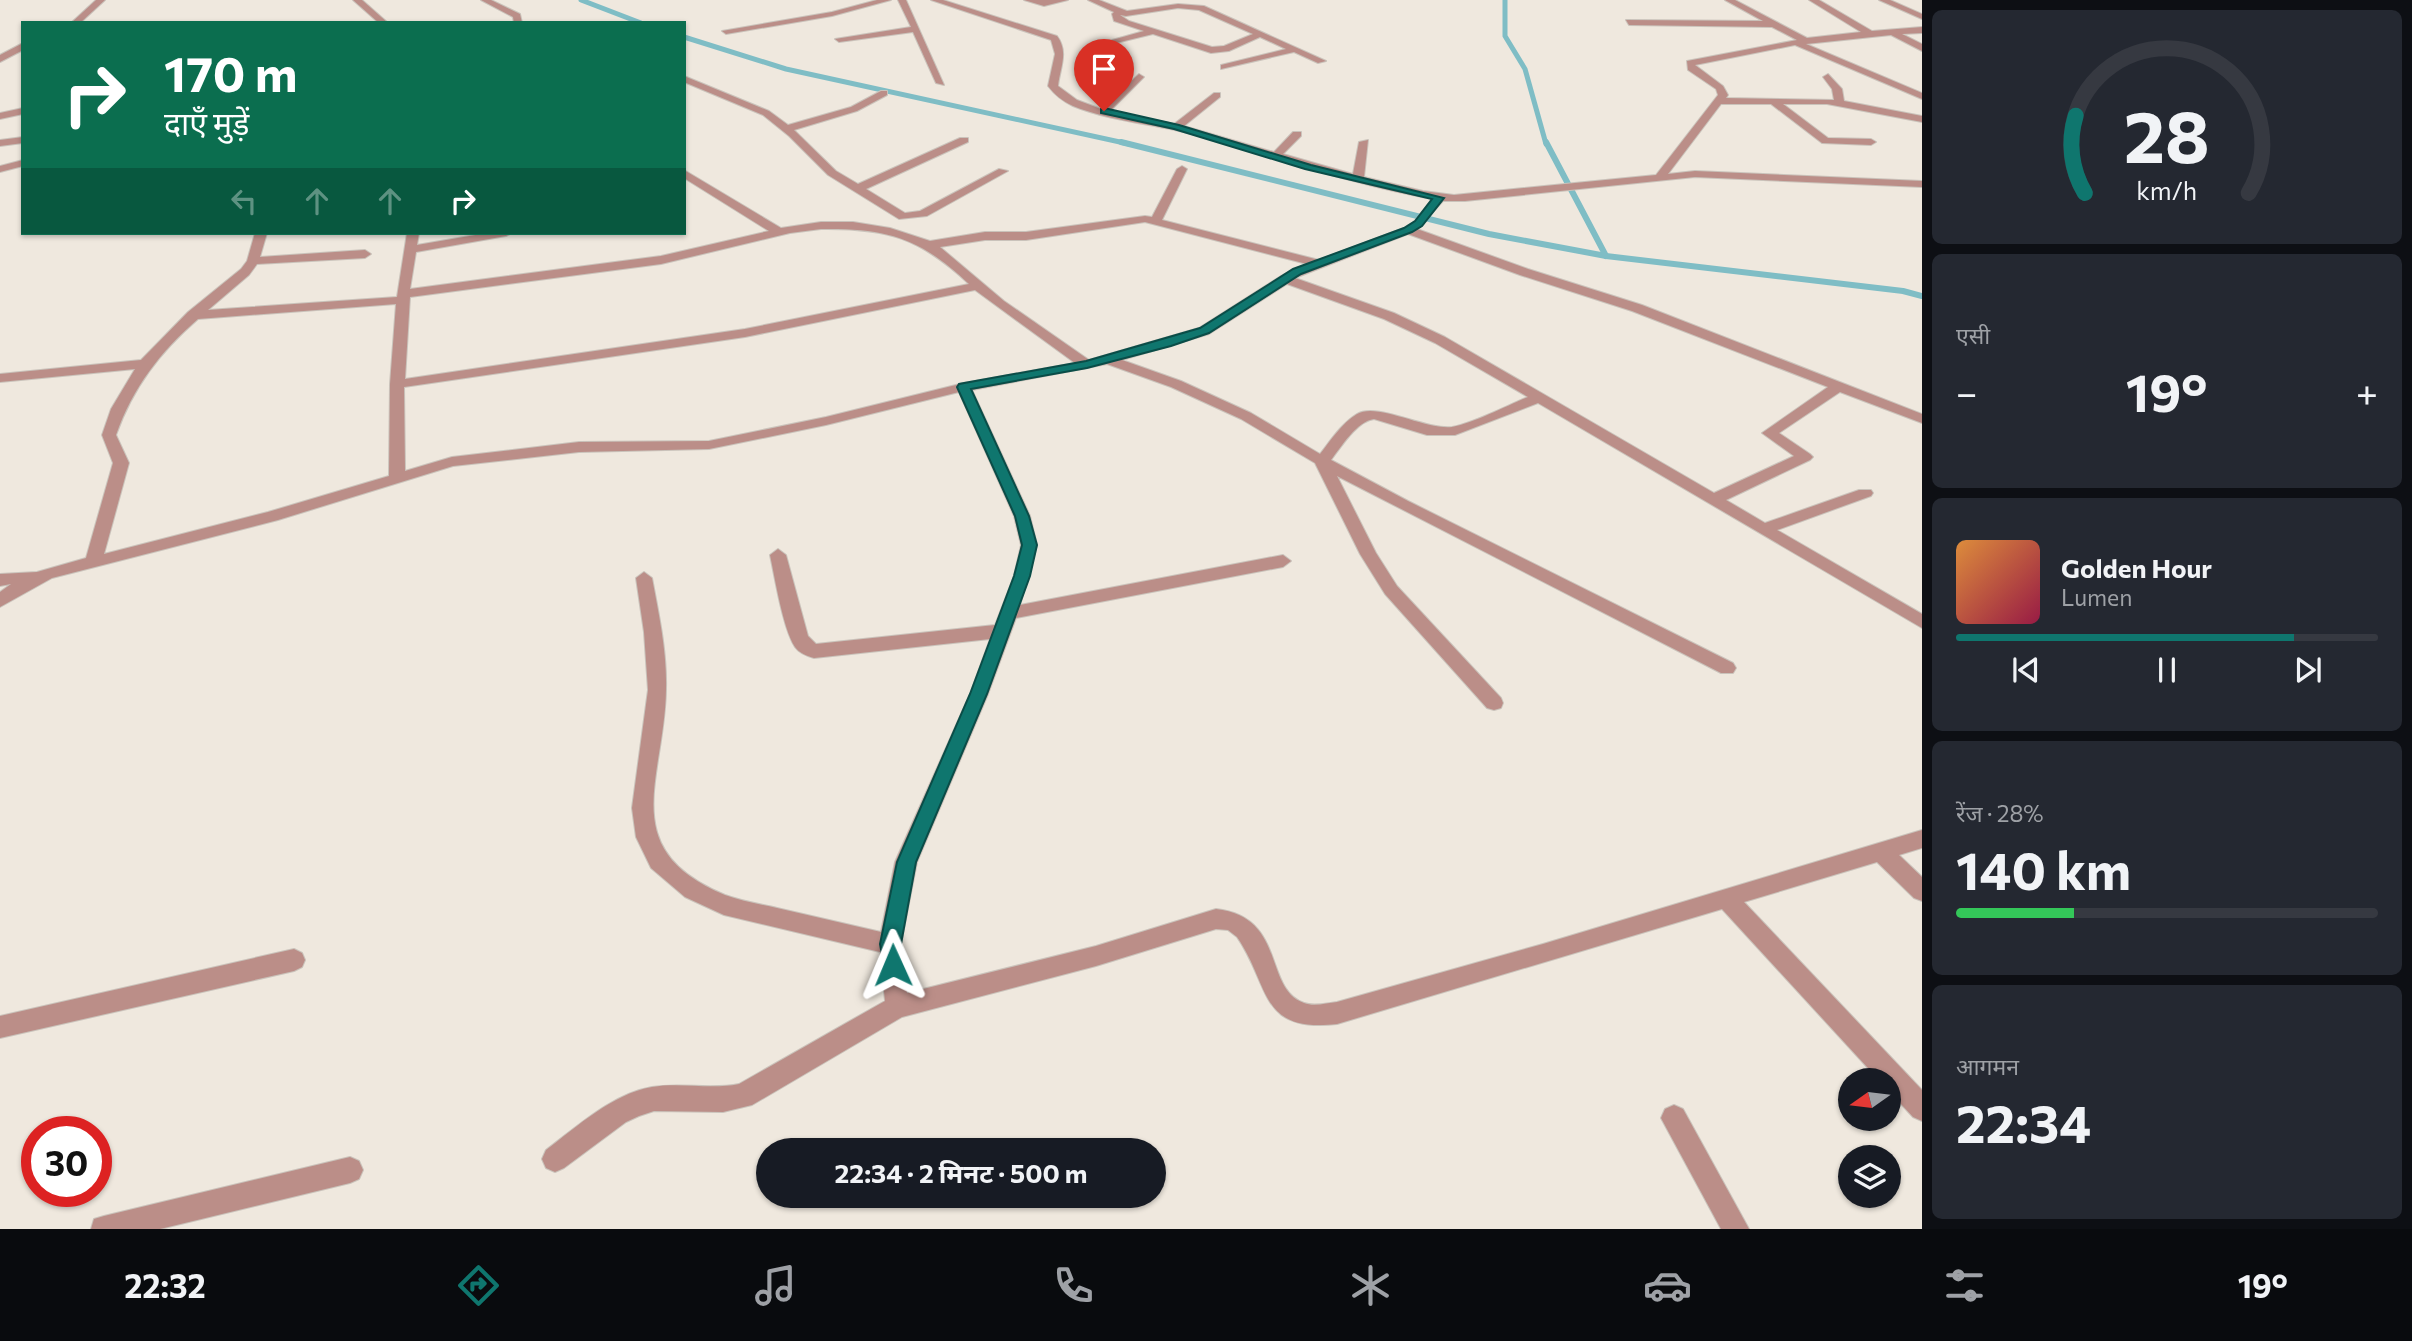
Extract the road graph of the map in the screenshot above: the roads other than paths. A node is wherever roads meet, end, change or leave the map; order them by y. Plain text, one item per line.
1 (101, 0) edge
2 (357, 0) edge
3 (485, 0) edge
4 (887, 0) edge
5 (902, 0) edge
6 (936, 0) edge
7 (1028, 0) edge
8 (1064, 0) edge
9 (1092, 0) edge
10 (1729, 0) edge
11 (1812, 0) edge
12 (1883, 0) edge
13 (1119, 12) junction
14 (1922, 17) edge
15 (74, 21) edge
16 (382, 21) edge
17 (518, 21) edge
18 (1629, 22) dead end
19 (1774, 23) junction
20 (917, 29) junction
21 (1922, 30) edge
22 (726, 31) dead end
23 (1151, 32) junction
24 (1892, 32) junction
25 (1260, 34) junction
26 (1870, 34) junction
27 (839, 39) dead end
28 (1802, 42) junction
29 (1115, 43) dead end
30 (21, 47) edge
31 (1922, 48) edge
32 (1296, 49) junction
33 (0, 59) edge
34 (1321, 61) dead end
35 (1224, 67) dead end
36 (1139, 77) dead end
37 (1828, 77) dead end
38 (686, 80) edge
39 (941, 83) dead end
40 (884, 93) dead end
41 (1217, 95) dead end
42 (1922, 96) edge
43 (1772, 100) junction
44 (1720, 101) junction
45 (1840, 103) junction
46 (21, 111) edge
47 (1104, 111) junction
48 (0, 116) edge
49 (1922, 119) edge
50 (1176, 127) junction
51 (787, 129) junction
52 (1297, 134) dead end
53 (21, 140) edge
54 (964, 140) dead end
55 (1364, 142) dead end
56 (1871, 142) dead end
57 (0, 143) edge
58 (1275, 157) junction
59 (21, 164) edge
60 (0, 169) edge
61 (1182, 169) dead end
62 (1003, 172) dead end
63 (686, 174) edge
64 (1661, 176) junction
65 (1358, 179) junction
66 (1922, 184) edge
67 (857, 189) junction
68 (1439, 198) junction
69 (1156, 220) junction
70 (1408, 230) junction
71 (779, 232) junction
72 (260, 235) edge
73 (413, 235) edge
74 (495, 235) edge
75 (928, 244) junction
76 (410, 250) junction
77 (365, 254) dead end
78 (253, 261) junction
79 (1318, 263) junction
80 (1284, 279) junction
81 (978, 286) junction
82 (403, 297) junction
83 (193, 315) junction
84 (1107, 359) junction
85 (145, 363) junction
86 (1087, 365) junction
87 (0, 378) edge
88 (397, 384) junction
89 (1839, 386) junction
90 (964, 387) junction
91 (1539, 398) junction
92 (1922, 419) edge
93 (1322, 462) junction
94 (397, 477) junction
95 (1866, 493) dead end
96 (1713, 500) junction
97 (1763, 529) junction
98 (778, 555) dead end
99 (94, 561) junction
100 (1283, 561) dead end
101 (47, 574) junction
102 (644, 578) dead end
103 (0, 580) edge
104 (0, 601) edge
105 (1005, 622) junction
106 (1922, 622) edge
107 (1727, 667) dead end
108 (1494, 703) dead end
109 (1922, 839) edge
110 (1880, 851) junction
111 (1922, 891) edge
112 (1726, 898) junction
113 (890, 944) junction
114 (295, 960) dead end
115 (897, 1007) junction
116 (0, 1027) edge
117 (1922, 1108) edge
118 (1674, 1118) dead end
119 (555, 1159) dead end
120 (350, 1170) dead end
121 (104, 1229) edge
122 (1736, 1229) edge

1 - 15 street
2 - 16 street
3 - 17 street
4 - 22 street
5 - 20 street
6 - 47 street
7 - 8 street
9 - 13 street
10 - 19 street
11 - 26 street
12 - 14 street
13 - 23 street
13 - 25 street
18 - 19 street
19 - 28 street
20 - 27 street
20 - 39 street
21 - 24 street
23 - 25 street
23 - 29 street
24 - 26 street
24 - 31 street
25 - 32 street
26 - 28 street
28 - 42 street
28 - 44 street
30 - 33 street
32 - 34 street
32 - 35 street
36 - 47 street
37 - 45 street
38 - 51 street
40 - 51 street
41 - 50 street
43 - 44 street
43 - 45 street
43 - 56 street
44 - 64 street
45 - 49 street
46 - 48 street
47 - 50 street
50 - 58 street
51 - 67 street
52 - 58 street
53 - 57 street
54 - 67 street
55 - 65 street
58 - 65 street
59 - 60 street
61 - 69 street
62 - 67 street
63 - 71 street
64 - 66 street
64 - 68 street
65 - 68 street
68 - 70 street
69 - 75 street
69 - 79 street
70 - 79 street
70 - 89 street
71 - 75 street
71 - 82 street
72 - 78 street
73 - 76 street
74 - 76 street
75 - 81 street
76 - 82 street
77 - 78 street
78 - 83 street
79 - 80 street
80 - 84 street
80 - 91 street
81 - 86 street
81 - 88 street
82 - 83 street
82 - 88 street
83 - 85 street
84 - 86 street
84 - 93 street
85 - 87 street
85 - 99 street
86 - 90 street
88 - 94 street
89 - 92 street
89 - 96 street
90 - 94 street
90 - 105 street
91 - 93 street
91 - 96 street
93 - 107 street
93 - 108 street
94 - 99 street
95 - 97 street
96 - 97 street
97 - 106 street
98 - 105 street
99 - 101 street
100 - 105 street
101 - 103 street
101 - 104 street
102 - 113 street
105 - 113 street
109 - 110 street
110 - 111 street
110 - 112 street
112 - 115 street
112 - 117 street
113 - 115 street
114 - 116 street
115 - 119 street
118 - 122 street
120 - 121 street

